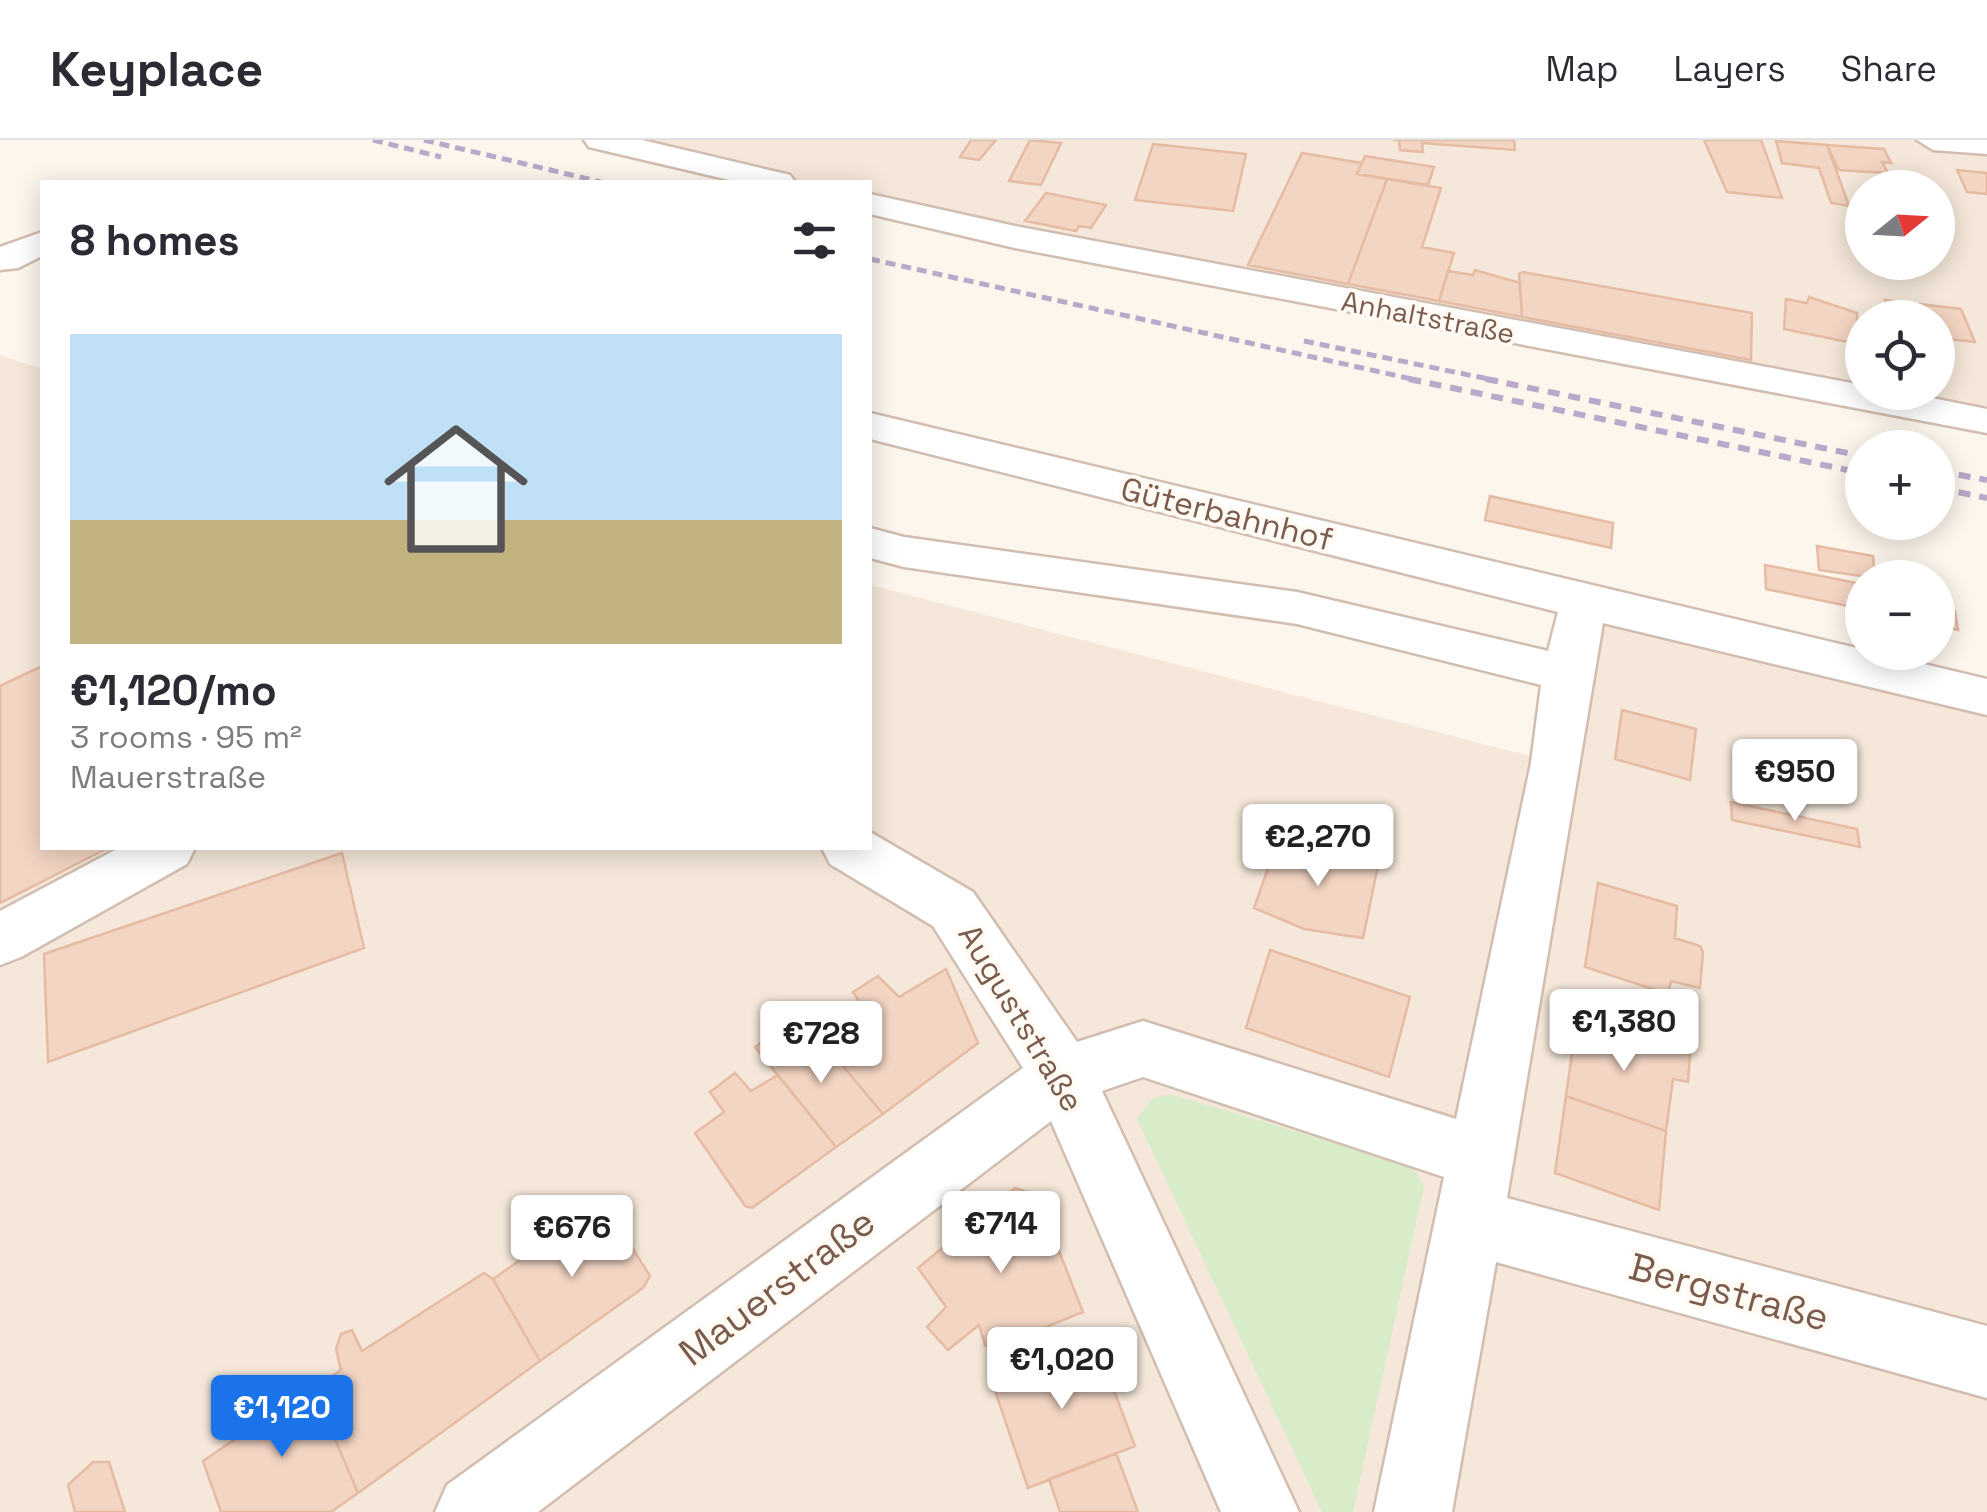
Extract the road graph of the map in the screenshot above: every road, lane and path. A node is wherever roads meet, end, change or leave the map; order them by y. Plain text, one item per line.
1 (600, 140) edge
2 (1933, 140) edge
3 (1987, 144) edge
4 (654, 146) edge
5 (771, 180) edge
6 (872, 204) edge
7 (40, 244) edge
8 (3, 259) edge
9 (40, 272) edge
10 (1987, 422) edge
11 (872, 426) edge
12 (872, 543) edge
13 (1584, 602) junction
14 (1568, 674) junction
15 (1987, 698) edge
16 (163, 850) edge
17 (853, 850) edge
18 (0, 940) edge
19 (1063, 1075) junction
20 (1476, 1190) junction
21 (1987, 1362) edge
22 (474, 1512) edge
23 (1260, 1512) edge
24 (1413, 1512) edge

1 - 4 street
2 - 3 street
4 - 5 street
6 - 10 street, Anhaltstraße
7 - 8 street
8 - 9 street
11 - 13 street, Güterbahnhof
12 - 14 street
13 - 14 street
13 - 15 street, Güterbahnhof
14 - 20 street
16 - 18 street
17 - 19 street, Auguststraße
19 - 20 street, Mauerstraße
19 - 22 street, Mauerstraße
19 - 23 street, Auguststraße
20 - 21 street, Bergstraße
20 - 24 street

